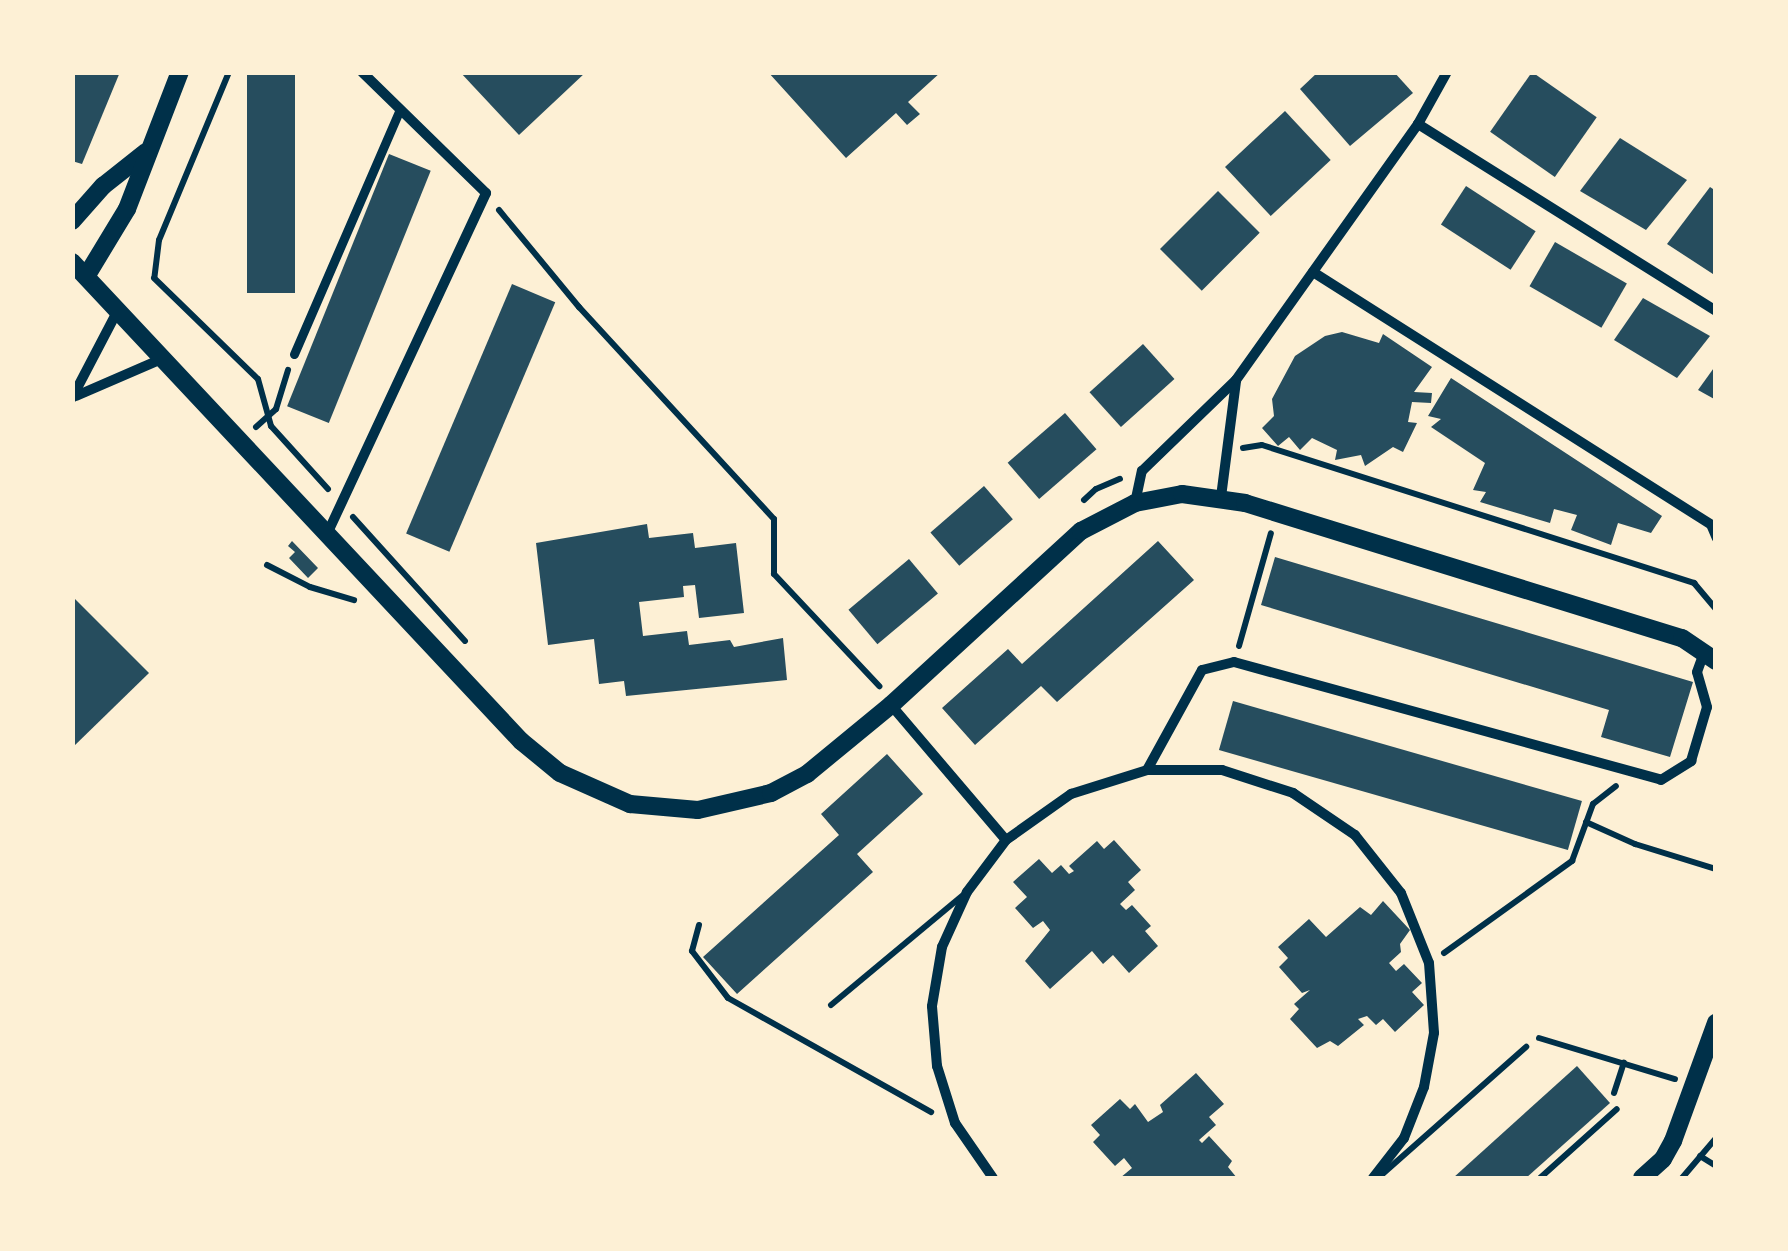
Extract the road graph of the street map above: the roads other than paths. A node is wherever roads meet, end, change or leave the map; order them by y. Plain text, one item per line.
1 (180, 72) edge
2 (362, 72) edge
3 (1448, 72) edge
4 (400, 109) junction
5 (1418, 124) junction
6 (146, 152) junction
7 (103, 186) junction
8 (72, 197) edge
9 (72, 221) edge
10 (80, 268) edge
11 (1312, 272) junction
12 (118, 309) junction
13 (1716, 311) edge
14 (294, 354) road end
15 (164, 358) junction
16 (1236, 380) junction
17 (74, 397) edge
18 (1221, 498) junction
19 (1135, 503) junction
20 (1710, 524) joint
21 (328, 532) junction
22 (1716, 538) edge
23 (1710, 656) edge
24 (891, 705) junction
25 (1147, 770) junction
26 (1006, 840) junction
27 (966, 892) junction
28 (831, 1005) dead end
29 (1716, 1022) edge
30 (1526, 1048) road end
31 (1617, 1109) road end
32 (993, 1178) edge
33 (1376, 1178) edge
34 (1540, 1178) edge
35 (1642, 1178) edge

1 - 6 street
2 - 4 street
3 - 5 street
4 - 14 street
4 - 21 street
5 - 11 street
5 - 13 street
6 - 7 street
6 - 10 street
7 - 8 street
7 - 9 street
10 - 12 street
11 - 16 street
11 - 20 street
12 - 15 street
12 - 17 street
15 - 17 street
15 - 21 street
16 - 18 street
16 - 19 street
18 - 19 street
18 - 23 street
19 - 24 street
20 - 22 street
21 - 24 street
23 - 25 street
24 - 26 street
25 - 26 street
25 - 33 street
26 - 27 street
27 - 28 lane
27 - 32 street
29 - 35 street
30 - 33 lane
31 - 34 lane

